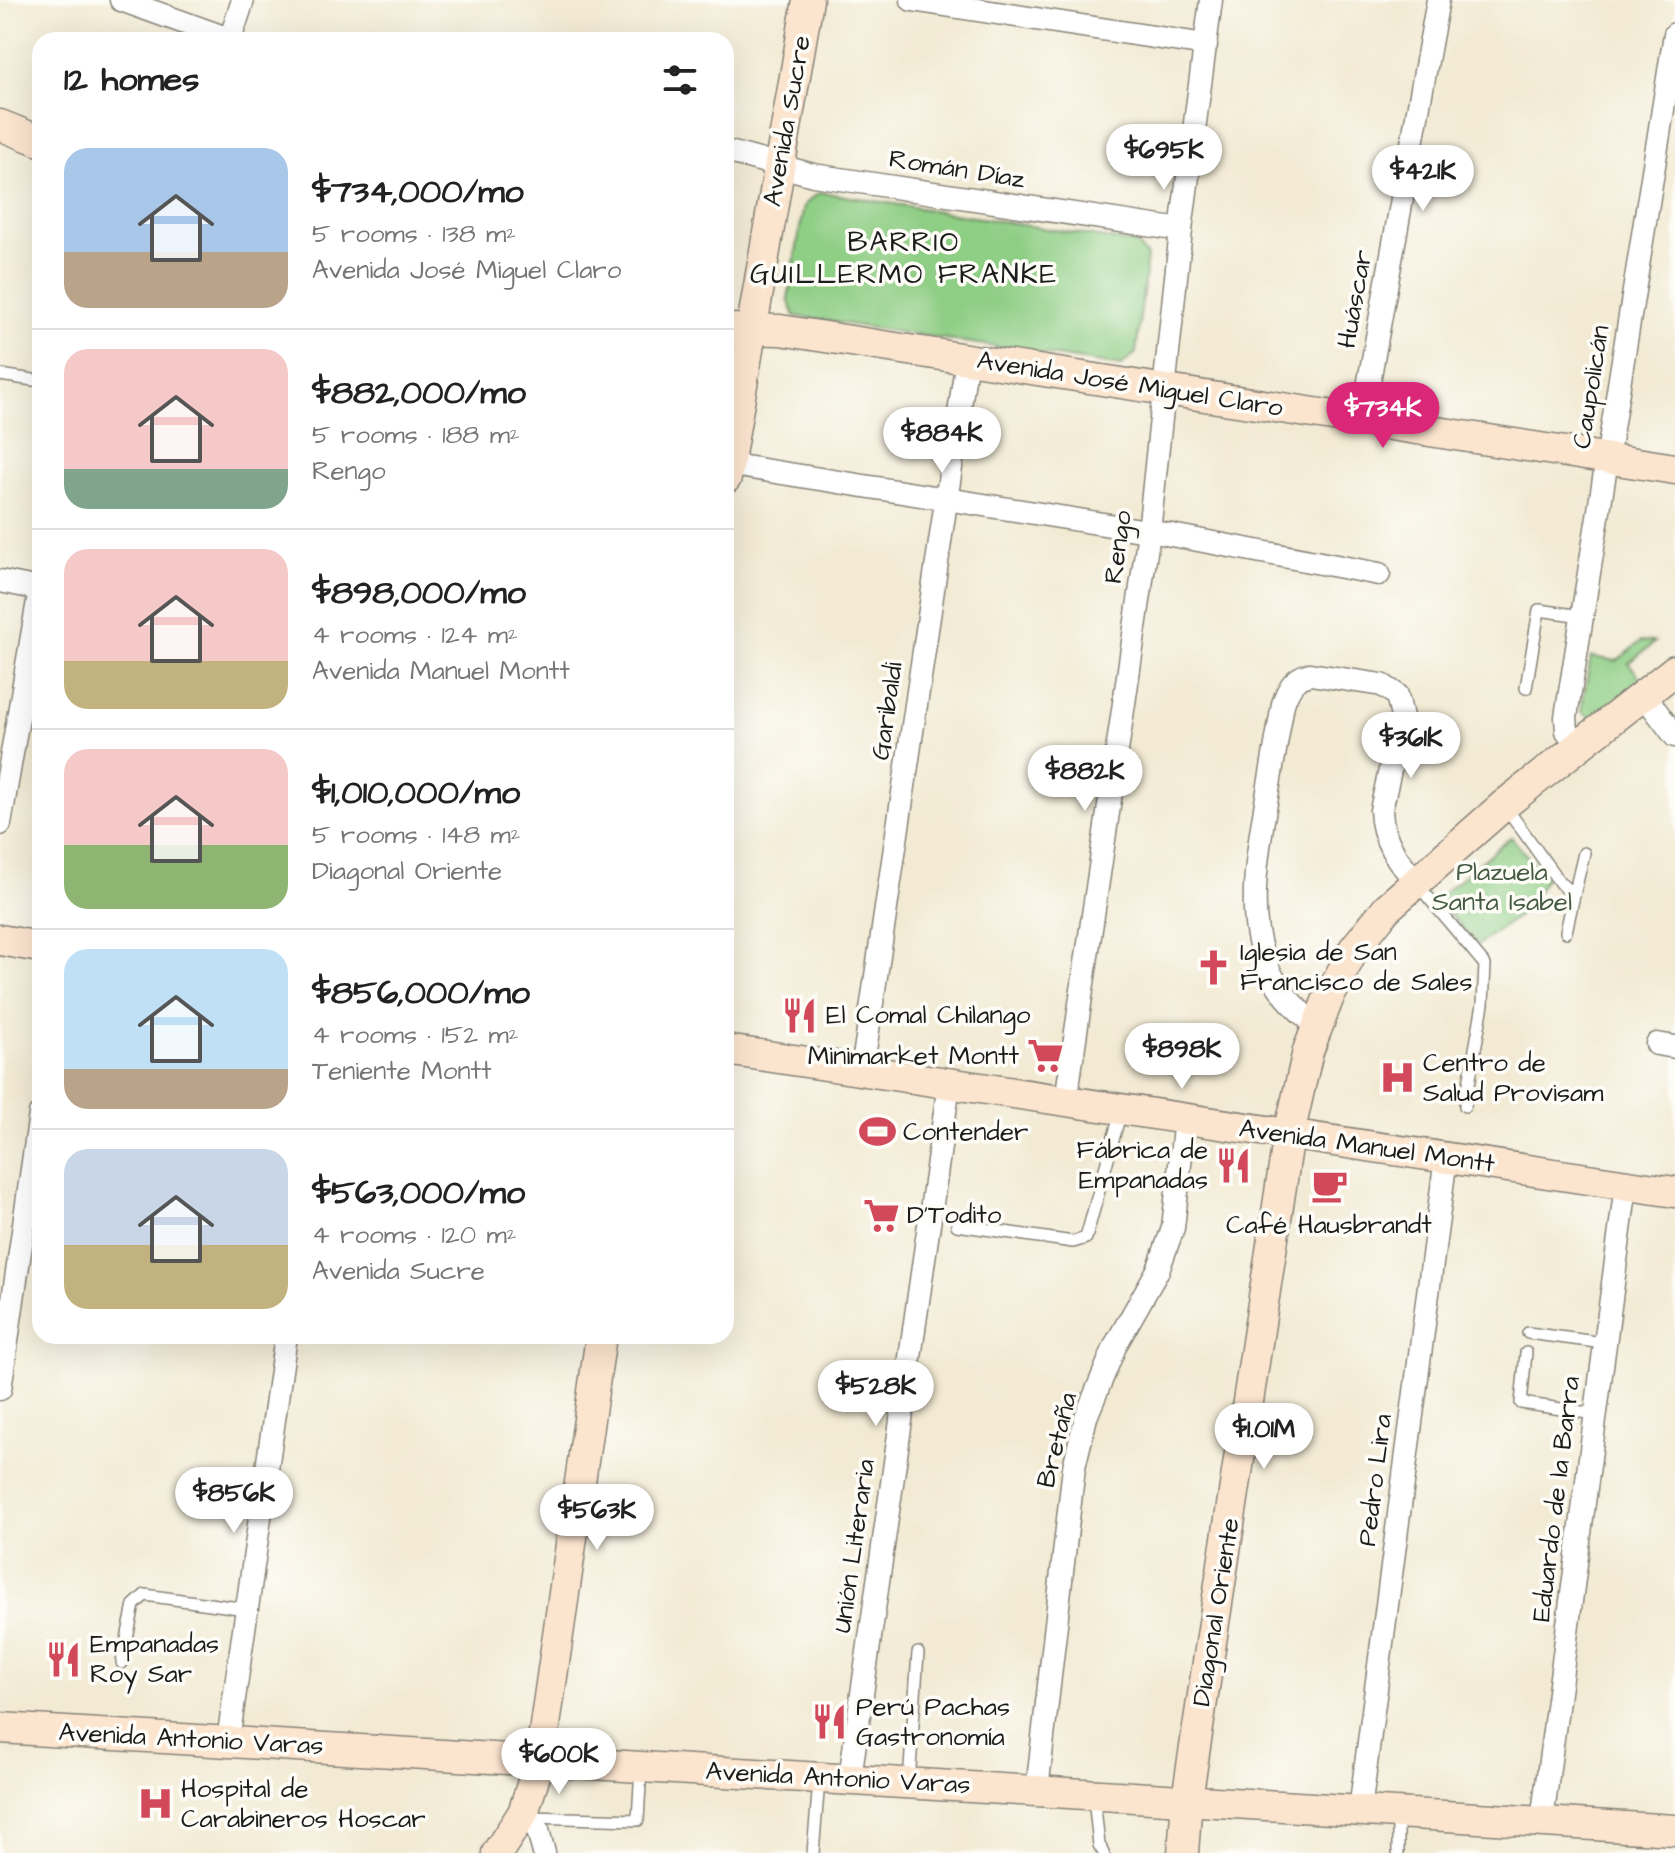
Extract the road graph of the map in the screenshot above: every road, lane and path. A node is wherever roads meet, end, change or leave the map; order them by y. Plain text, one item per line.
1 (121, 0) edge
2 (243, 0) edge
3 (808, 0) edge
4 (912, 0) edge
5 (1211, 0) edge
6 (1438, 0) edge
7 (208, 32) edge
8 (233, 32) edge
9 (1675, 34) edge
10 (1206, 45) junction
11 (0, 125) edge
12 (32, 138) edge
13 (734, 153) edge
14 (781, 165) junction
15 (1181, 230) junction
16 (739, 329) edge
17 (967, 359) junction
18 (0, 375) edge
19 (32, 380) edge
20 (734, 387) edge
21 (1166, 388) junction
22 (1362, 420) junction
23 (1609, 459) junction
24 (1675, 469) edge
25 (734, 470) edge
26 (946, 499) junction
27 (1149, 532) junction
28 (1379, 574) dead end
29 (0, 581) edge
30 (32, 587) edge
31 (1582, 616) junction
32 (32, 636) edge
33 (1675, 670) edge
34 (1526, 688) dead end
35 (1644, 695) junction
36 (1675, 736) edge
37 (1579, 745) junction
38 (1504, 805) junction
39 (0, 824) edge
40 (1584, 853) dead end
41 (1417, 882) junction
42 (1574, 895) junction
43 (1566, 932) dead end
44 (0, 940) edge
45 (32, 946) edge
46 (1316, 1025) junction
47 (734, 1051) edge
48 (862, 1071) junction
49 (949, 1084) junction
50 (1066, 1100) junction
51 (1465, 1106) dead end
52 (1121, 1110) junction
53 (1185, 1119) junction
54 (1289, 1134) junction
55 (1446, 1157) junction
56 (1626, 1185) junction
57 (1675, 1192) edge
58 (32, 1211) edge
59 (957, 1225) dead end
60 (1528, 1333) dead end
61 (1604, 1343) junction
62 (285, 1344) edge
63 (600, 1344) edge
64 (1526, 1353) dead end
65 (0, 1389) edge
66 (1595, 1414) junction
67 (246, 1609) junction
68 (918, 1653) dead end
69 (122, 1663) dead end
70 (0, 1728) edge
71 (228, 1741) junction
72 (540, 1760) junction
73 (641, 1766) junction
74 (820, 1777) junction
75 (850, 1778) junction
76 (909, 1782) junction
77 (1037, 1790) junction
78 (1094, 1793) junction
79 (1187, 1799) junction
80 (1360, 1810) junction
81 (1398, 1812) junction
82 (525, 1815) junction
83 (1542, 1821) junction
84 (1675, 1830) edge
85 (497, 1853) edge
86 (544, 1853) edge
87 (813, 1853) edge
88 (1104, 1853) edge
89 (1183, 1853) edge
90 (1398, 1853) edge

1 - 7 street
2 - 8 street
3 - 14 main road, Avenida Sucre
4 - 10 street
5 - 10 street, Rengo
6 - 22 street, Huáscar
9 - 23 street, Caupolicán
10 - 15 street, Rengo
11 - 12 main road
13 - 14 street, Román Díaz
14 - 15 street, Román Díaz
14 - 16 main road, Avenida Sucre
15 - 21 street, Rengo
16 - 17 main road, Avenida José Miguel Claro
16 - 20 main road, Avenida Sucre
17 - 21 main road, Avenida José Miguel Claro
17 - 26 street, Garibaldi
18 - 19 lane
21 - 22 main road, Avenida José Miguel Claro
21 - 27 street, Rengo
22 - 23 main road, Avenida José Miguel Claro
23 - 24 main road, Avenida José Miguel Claro
23 - 31 street, Caupolicán
25 - 26 street
26 - 27 street
26 - 48 street, Garibaldi
27 - 28 street
27 - 50 street, Rengo
29 - 30 street
31 - 34 lane
31 - 37 street, Caupolicán
32 - 39 street
33 - 35 main road, Diagonal Oriente
35 - 36 street
35 - 37 main road, Diagonal Oriente
37 - 38 main road, Diagonal Oriente
38 - 41 main road, Diagonal Oriente
38 - 42 lane
40 - 42 lane
41 - 46 main road, Diagonal Oriente
41 - 46 street
41 - 51 lane
42 - 43 lane
44 - 45 main road
46 - 54 main road, Diagonal Oriente
47 - 48 main road, Avenida Manuel Montt
48 - 49 main road, Avenida Manuel Montt
49 - 50 main road, Avenida Manuel Montt
49 - 75 street, Unión Literaria
50 - 52 main road, Avenida Manuel Montt
52 - 53 main road, Avenida Manuel Montt
52 - 59 lane
53 - 54 main road, Avenida Manuel Montt
53 - 77 street, Bretaña
54 - 55 main road, Avenida Manuel Montt
54 - 79 main road, Diagonal Oriente
55 - 56 main road, Avenida Manuel Montt
55 - 80 street, Pedro Lira
56 - 57 main road, Avenida Manuel Montt
56 - 61 street, Eduardo de la Barra
58 - 65 street
60 - 61 lane
61 - 66 street, Eduardo de la Barra
62 - 67 street
63 - 72 main road
64 - 66 lane
66 - 83 street, Eduardo de la Barra
67 - 69 lane
67 - 71 street
68 - 76 lane
70 - 71 main road, Avenida Antonio Varas
71 - 72 main road, Avenida Antonio Varas
72 - 73 main road, Avenida Antonio Varas
72 - 82 main road
73 - 74 main road, Avenida Antonio Varas
73 - 82 lane
74 - 75 main road, Avenida Antonio Varas
74 - 87 lane
75 - 76 main road, Avenida Antonio Varas
76 - 77 main road, Avenida Antonio Varas
77 - 78 main road, Avenida Antonio Varas
78 - 79 main road, Avenida Antonio Varas
78 - 88 lane
79 - 80 main road, Avenida Antonio Varas
79 - 89 main road, Diagonal Oriente
80 - 81 main road, Avenida Antonio Varas
81 - 83 main road, Avenida Antonio Varas
81 - 90 lane
82 - 85 main road
82 - 86 street
83 - 84 main road, Avenida Antonio Varas

